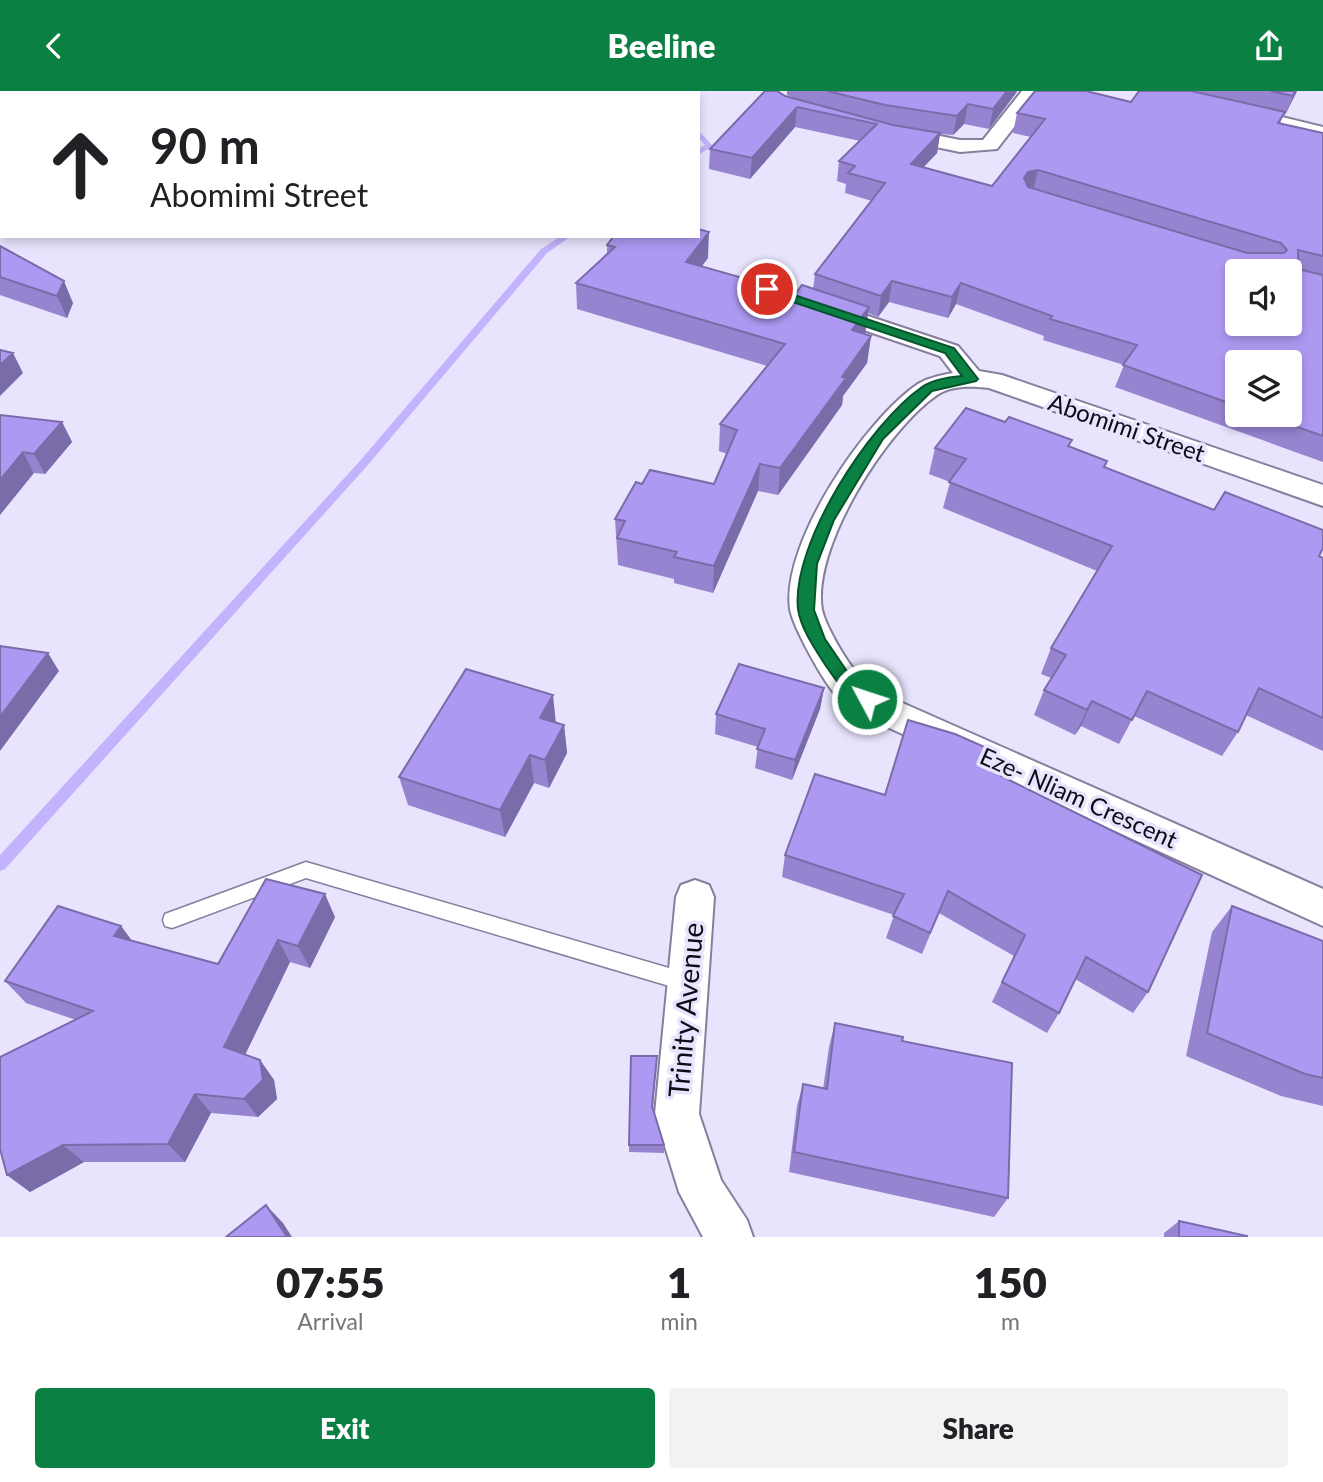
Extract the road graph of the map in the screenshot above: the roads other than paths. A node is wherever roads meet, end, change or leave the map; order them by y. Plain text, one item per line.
1 (1032, 91) edge
2 (1222, 108) edge
3 (880, 130) edge
4 (1323, 133) edge
5 (806, 302) edge
6 (971, 379) junction
7 (928, 389) joint
8 (1323, 496) edge
9 (695, 897) dead end
10 (1323, 908) edge
11 (172, 920) dead end
12 (686, 982) junction
13 (730, 1237) edge

1 - 3 street
2 - 4 street
5 - 6 street
6 - 7 street, Abomimi Street
6 - 8 street, Abomimi Street
7 - 10 street, Eze- Nliam Crescent
9 - 12 street, Trinity Avenue
11 - 12 lane
12 - 13 street, Trinity Avenue

